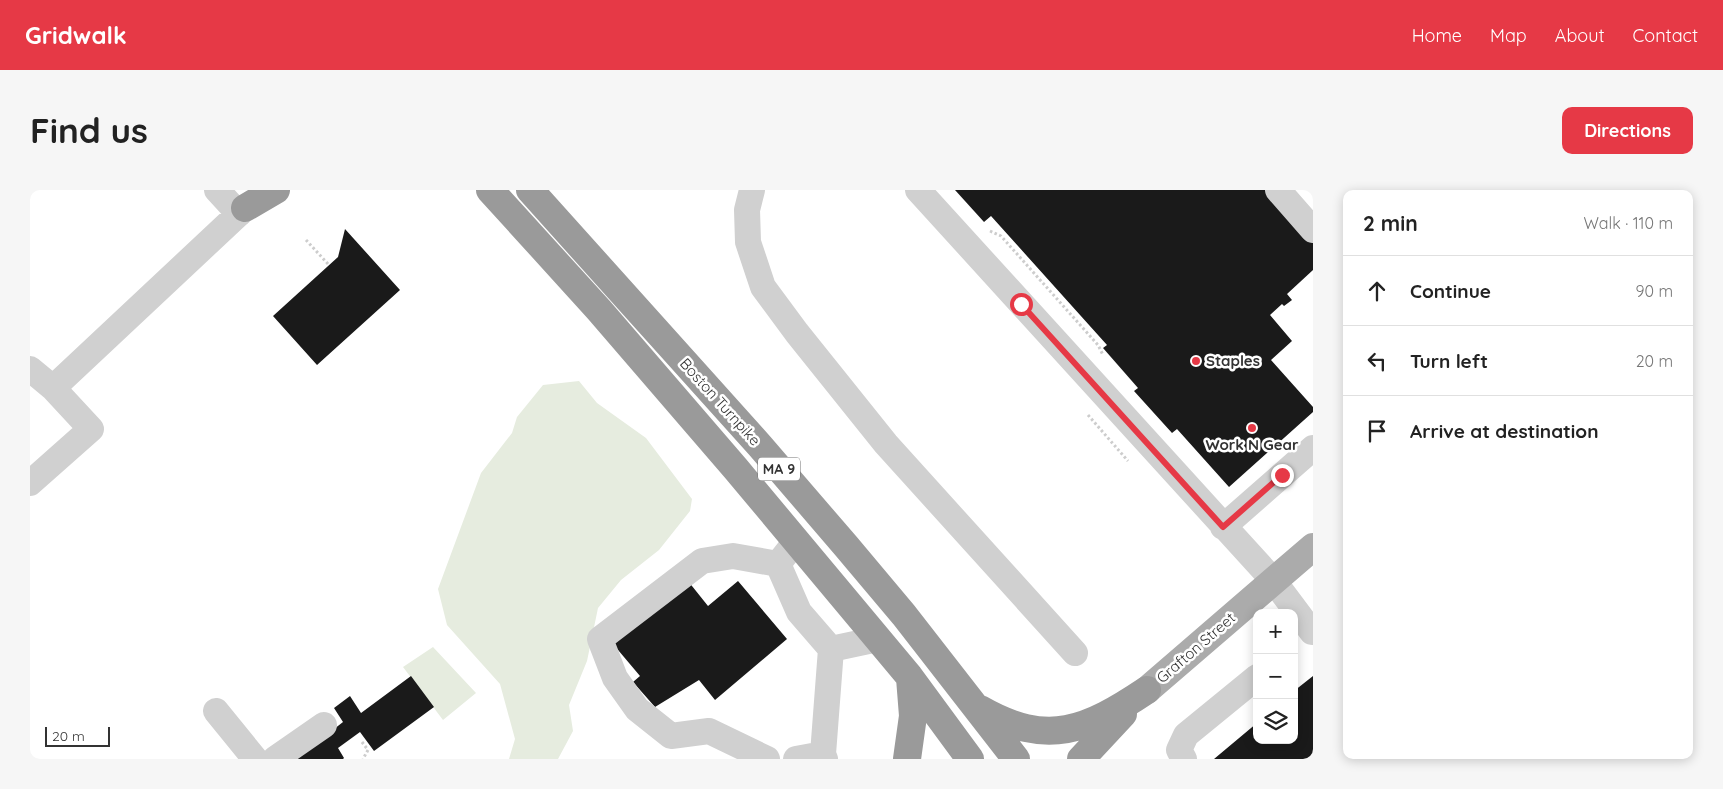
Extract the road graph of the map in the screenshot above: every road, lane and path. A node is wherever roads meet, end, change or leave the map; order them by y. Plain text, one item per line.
1 (218, 190) edge
2 (276, 190) edge
3 (490, 190) edge
4 (530, 190) edge
5 (556, 190) edge
6 (752, 190) edge
7 (918, 190) edge
8 (1278, 190) edge
9 (248, 204) edge
10 (563, 227) junction
11 (1313, 230) edge
12 (306, 240) dead end
13 (329, 265) dead end
14 (30, 369) edge
15 (53, 388) junction
16 (1088, 415) dead end
17 (1313, 448) edge
18 (1128, 461) dead end
19 (30, 483) edge
20 (1223, 527) junction
21 (796, 541) junction
22 (1313, 547) edge
23 (778, 564) junction
24 (1273, 580) junction
25 (1306, 636) edge
26 (878, 638) junction
27 (831, 649) junction
28 (1075, 652) dead end
29 (910, 676) junction
30 (1253, 680) edge
31 (1147, 690) junction
32 (974, 705) junction
33 (216, 710) dead end
34 (324, 725) dead end
35 (362, 742) dead end
36 (755, 756) edge
37 (824, 757) edge
38 (255, 759) edge
39 (275, 759) edge
40 (363, 759) edge
41 (796, 759) edge
42 (907, 759) edge
43 (970, 759) edge
44 (1016, 759) edge
45 (1082, 759) edge
46 (1184, 759) edge

1 - 9 street
2 - 9 highway
3 - 21 highway, Boston Turnpike / MA 9
4 - 10 highway, Boston Turnpike / MA 9
5 - 10 highway
6 - 28 street
7 - 20 street
8 - 11 street
9 - 15 street
10 - 32 highway, Boston Turnpike / MA 9
12 - 13 path
14 - 15 street
15 - 19 street
16 - 18 path
17 - 20 street
20 - 24 street
21 - 23 street
21 - 26 highway, Boston Turnpike / MA 9
22 - 24 main road, Grafton Street
23 - 27 street
23 - 36 street
24 - 25 street
24 - 31 main road, Grafton Street
26 - 27 street
26 - 29 highway, Boston Turnpike / MA 9
27 - 37 street
29 - 42 highway
29 - 43 highway, Boston Turnpike / MA 9
30 - 46 street
31 - 32 highway
31 - 45 highway
32 - 44 highway, Boston Turnpike / MA 9
33 - 38 street
34 - 39 street
35 - 40 path
37 - 41 street

